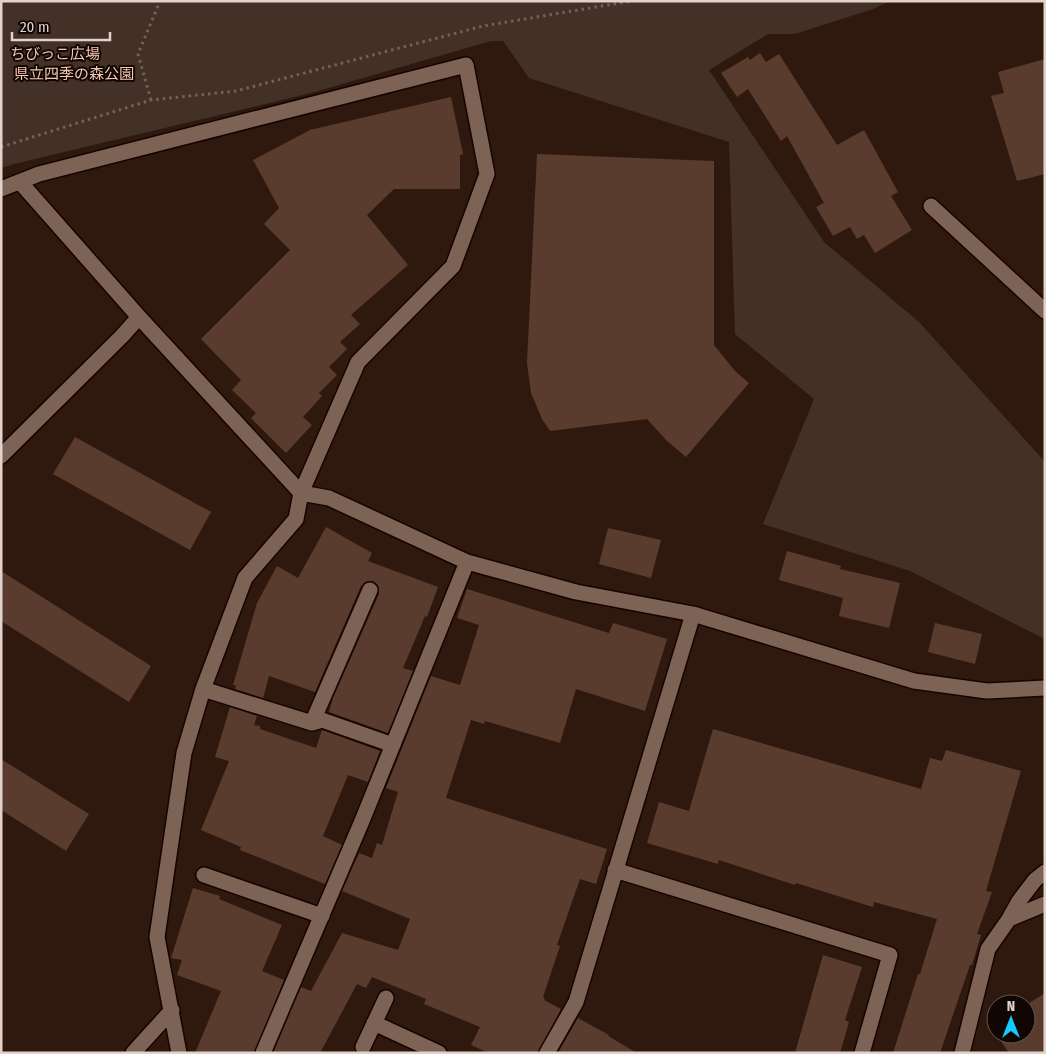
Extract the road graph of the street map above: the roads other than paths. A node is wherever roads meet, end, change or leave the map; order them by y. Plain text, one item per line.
1 (20, 182) junction
2 (1, 189) edge
3 (932, 206) dead end
4 (1045, 311) edge
5 (138, 317) junction
6 (1, 456) edge
7 (301, 493) junction
8 (468, 562) junction
9 (370, 590) dead end
10 (693, 614) junction
11 (1045, 688) edge
12 (203, 689) junction
13 (312, 723) junction
14 (392, 745) junction
15 (615, 870) junction
16 (1045, 872) edge
17 (204, 875) dead end
18 (1045, 904) edge
19 (322, 916) junction
20 (1009, 919) junction
21 (386, 998) dead end
22 (172, 1010) junction
23 (374, 1024) junction
24 (362, 1047) dead end
25 (133, 1053) edge
26 (179, 1053) edge
27 (263, 1053) edge
28 (439, 1053) edge
29 (546, 1053) edge
30 (862, 1053) edge
31 (962, 1053) edge

1 - 2 street
1 - 5 street
1 - 7 street
3 - 4 street
5 - 6 street
5 - 7 street
7 - 8 street
7 - 12 street
8 - 10 street
8 - 14 street
9 - 13 street
10 - 11 street
10 - 15 street
12 - 13 street
12 - 22 street
13 - 14 street
14 - 19 street
15 - 29 street
15 - 30 street
16 - 20 street
17 - 19 street
18 - 20 street
19 - 27 street
20 - 31 street
21 - 23 street
22 - 25 street
22 - 26 street
23 - 24 street
23 - 28 street

